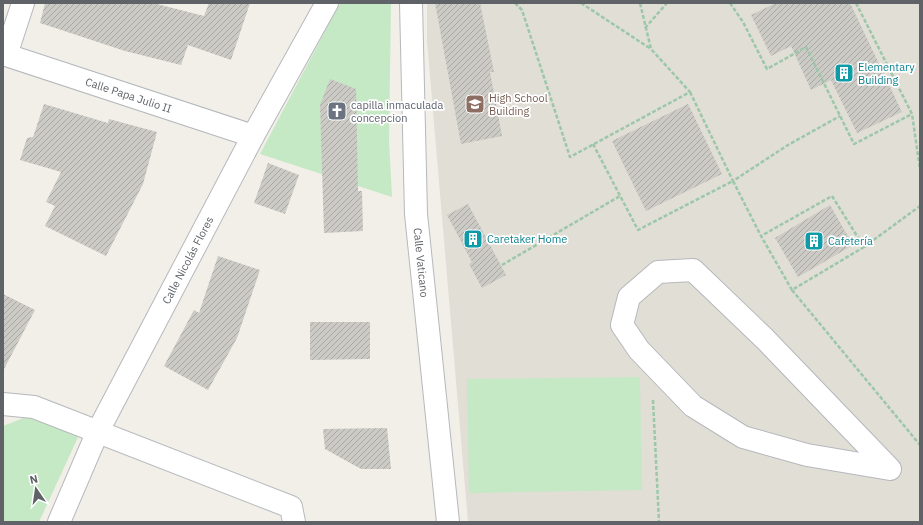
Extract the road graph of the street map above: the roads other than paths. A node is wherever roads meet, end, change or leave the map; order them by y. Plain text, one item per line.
1 (23, 3) edge
2 (327, 3) edge
3 (411, 3) edge
4 (5, 54) edge
5 (253, 136) junction
6 (3, 404) edge
7 (98, 431) junction
8 (890, 469) joint
9 (59, 522) edge
10 (294, 522) edge
11 (448, 522) edge

1 - 4 street
2 - 5 street, Calle Nicolás Flores
3 - 11 street, Calle Vaticano
4 - 5 street, Calle Papa Julio II
5 - 7 street, Calle Nicolás Flores
6 - 7 street
7 - 9 street, Calle Nicolás Flores
7 - 10 street
8 - 8 street

